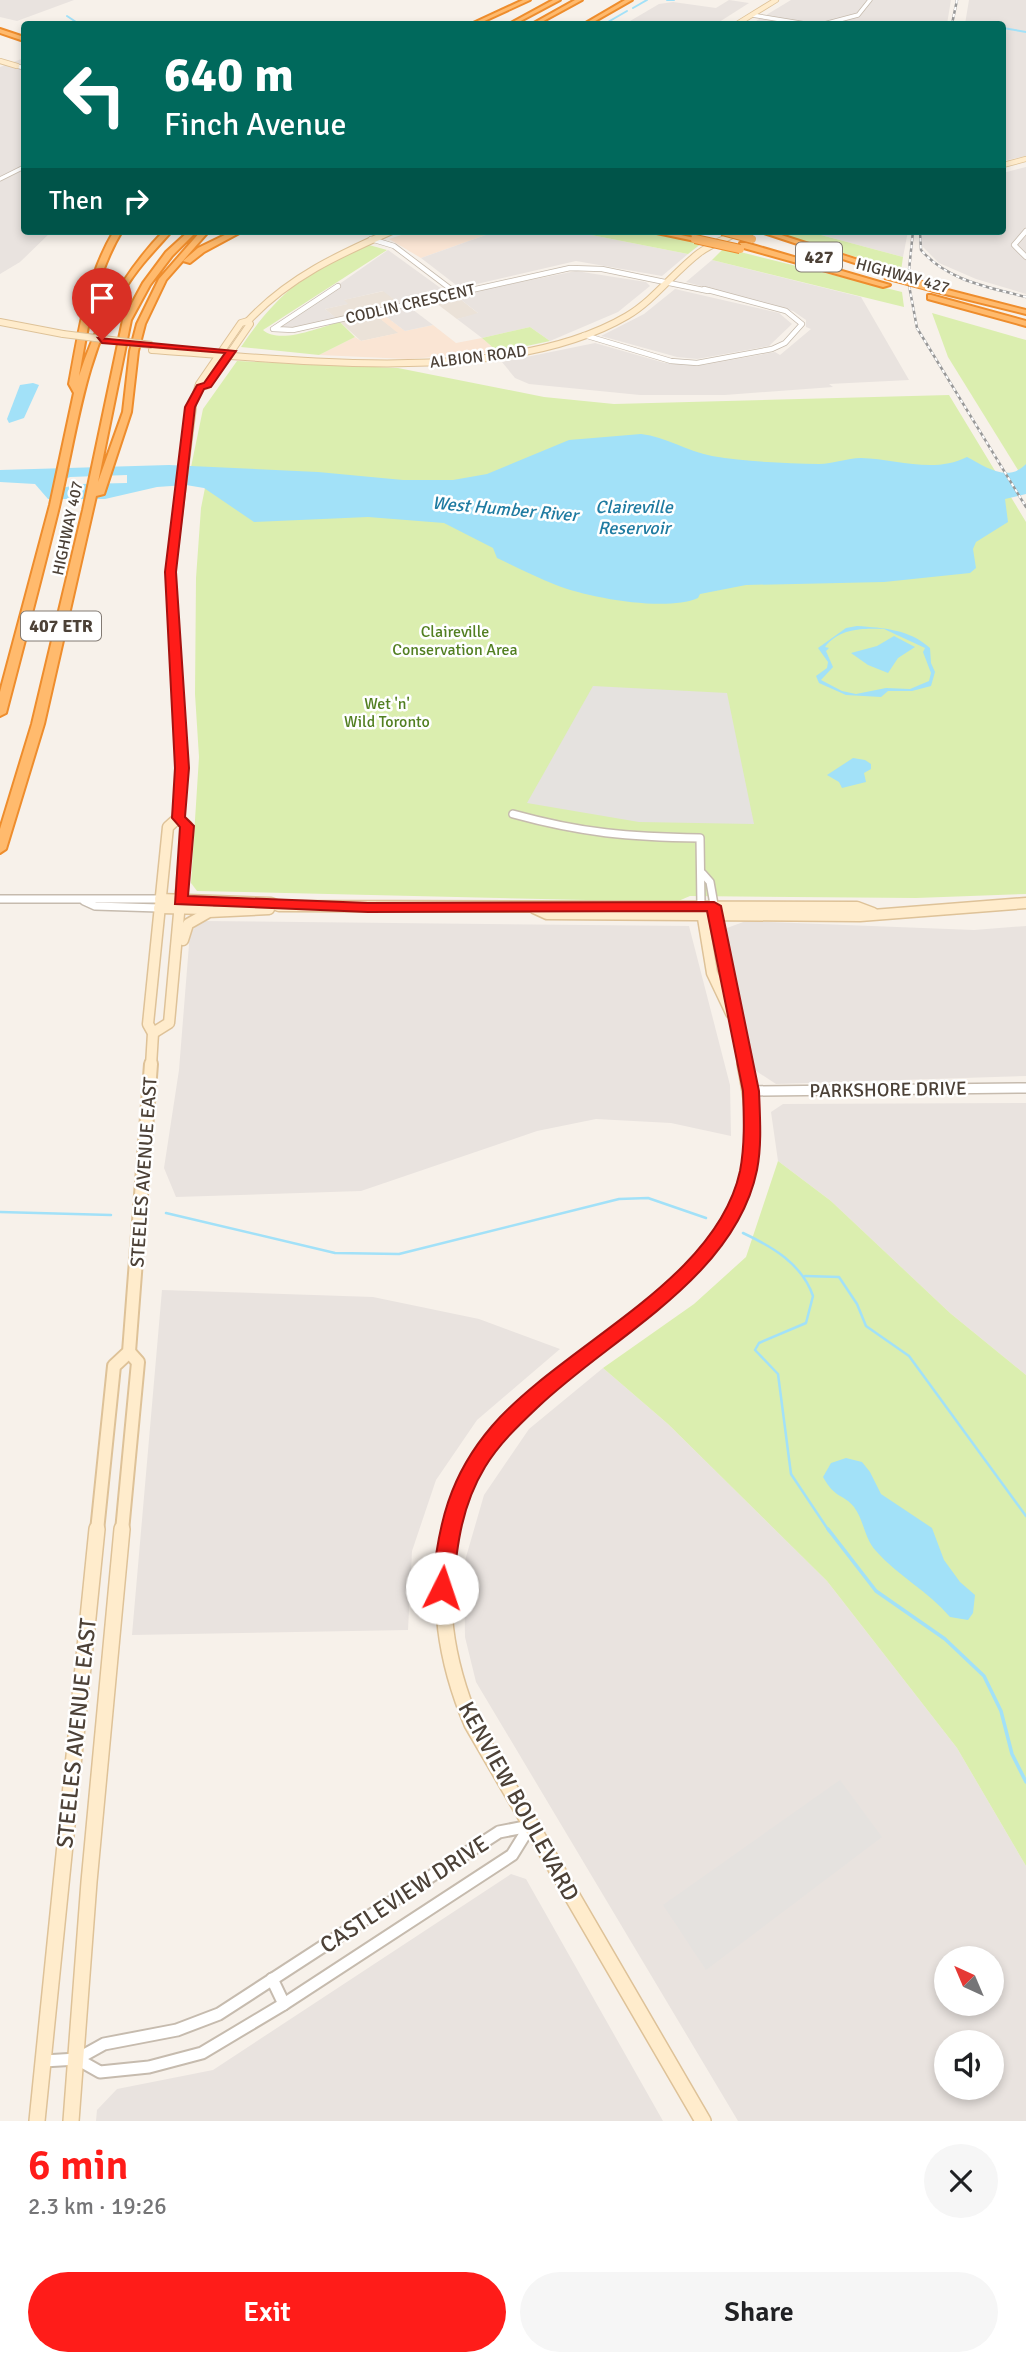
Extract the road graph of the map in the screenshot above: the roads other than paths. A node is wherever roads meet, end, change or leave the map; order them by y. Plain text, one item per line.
1 (528, 0) edge
2 (557, 0) edge
3 (579, 0) edge
4 (586, 0) edge
5 (629, 0) edge
6 (776, 0) edge
7 (870, 0) edge
8 (516, 9) junction
9 (752, 15) junction
10 (474, 21) edge
11 (482, 21) edge
12 (502, 21) edge
13 (518, 21) edge
14 (540, 21) edge
15 (553, 21) edge
16 (592, 21) edge
17 (742, 21) edge
18 (788, 21) edge
19 (835, 21) edge
20 (0, 31) edge
21 (21, 38) edge
22 (0, 39) edge
23 (21, 46) edge
24 (0, 61) edge
25 (17, 66) joint
26 (21, 67) edge
27 (1026, 161) edge
28 (1006, 165) edge
29 (21, 168) edge
30 (0, 179) edge
31 (1026, 231) edge
32 (115, 235) edge
33 (164, 235) edge
34 (189, 235) edge
35 (202, 235) edge
36 (231, 235) edge
37 (382, 235) edge
38 (693, 235) edge
39 (734, 235) edge
40 (737, 235) edge
41 (773, 235) edge
42 (371, 239) junction
43 (741, 247) junction
44 (1026, 257) edge
45 (887, 277) junction
46 (668, 283) junction
47 (161, 285) junction
48 (338, 286) dead end
49 (932, 290) junction
50 (456, 293) junction
51 (1026, 312) edge
52 (0, 322) edge
53 (1026, 324) edge
54 (584, 335) junction
55 (225, 353) junction
56 (77, 399) junction
57 (88, 510) junction
58 (0, 713) edge
59 (513, 814) dead end
60 (178, 818) junction
61 (0, 849) edge
62 (703, 874) junction
63 (0, 899) edge
64 (160, 903) junction
65 (1026, 903) edge
66 (180, 905) junction
67 (274, 908) junction
68 (701, 912) junction
69 (715, 912) junction
70 (175, 958) junction
71 (736, 1026) junction
72 (153, 1032) junction
73 (1026, 1088) edge
74 (751, 1091) junction
75 (129, 1352) junction
76 (530, 1826) junction
77 (272, 1979) junction
78 (284, 2004) junction
79 (77, 2059) junction
80 (44, 2061) junction
81 (37, 2121) edge
82 (71, 2121) edge
83 (703, 2121) edge

1 - 8 highway
2 - 13 highway
3 - 14 highway
4 - 15 highway
5 - 16 highway
6 - 9 main road
7 - 19 street
8 - 10 highway
8 - 11 highway
8 - 12 highway
9 - 17 main road
9 - 18 street
20 - 21 highway
22 - 23 highway
24 - 25 main road
25 - 26 street
27 - 28 main road
29 - 30 street
31 - 44 street
32 - 56 highway
33 - 56 highway, HIGHWAY 407 / 407 ETR
34 - 57 highway, HIGHWAY 407 / 407 ETR
35 - 47 highway
36 - 47 highway
37 - 42 main road
38 - 43 highway, bridge
38 - 43 highway, bridge
39 - 46 main road, ALBION ROAD
40 - 45 highway, HIGHWAY 427 / 427, bridge
41 - 45 highway
42 - 50 street
42 - 55 main road
43 - 45 highway, HIGHWAY 427 / 427
45 - 49 highway, HIGHWAY 427 / 427
45 - 49 highway, bridge
46 - 50 street, CODLIN CRESCENT
46 - 54 main road, ALBION ROAD
46 - 54 street, CODLIN CRESCENT
47 - 57 highway
48 - 50 street, CODLIN CRESCENT
49 - 51 highway, HIGHWAY 427 / 427
49 - 53 highway, HIGHWAY 427 / 427
52 - 55 main road, ALBION ROAD, bridge
54 - 55 main road, ALBION ROAD
55 - 60 main road, STEELES AVENUE EAST
56 - 58 highway, HIGHWAY 407 / 407 ETR
57 - 61 highway, HIGHWAY 407 / 407 ETR
59 - 62 street
60 - 64 main road, STEELES AVENUE EAST
60 - 66 main road, STEELES AVENUE EAST
62 - 68 street
62 - 69 street
63 - 64 street
64 - 66 main road
64 - 72 main road, STEELES AVENUE EAST
65 - 69 main road
66 - 67 main road
66 - 70 main road, STEELES AVENUE EAST
67 - 68 main road
67 - 70 main road
68 - 69 main road
68 - 71 main road, KENVIEW BOULEVARD
69 - 71 main road, KENVIEW BOULEVARD
70 - 72 main road, STEELES AVENUE EAST
71 - 74 main road, KENVIEW BOULEVARD
72 - 75 main road, STEELES AVENUE EAST
73 - 74 street, PARKSHORE DRIVE
74 - 76 main road, KENVIEW BOULEVARD
75 - 79 main road, STEELES AVENUE EAST
75 - 80 main road, STEELES AVENUE EAST
76 - 77 street, CASTLEVIEW DRIVE
76 - 78 street, CASTLEVIEW DRIVE
76 - 83 main road, KENVIEW BOULEVARD
77 - 78 street
77 - 79 street, CASTLEVIEW DRIVE
78 - 79 street, CASTLEVIEW DRIVE
79 - 80 street, CASTLEVIEW DRIVE
79 - 82 main road, STEELES AVENUE EAST
80 - 81 main road, STEELES AVENUE EAST

